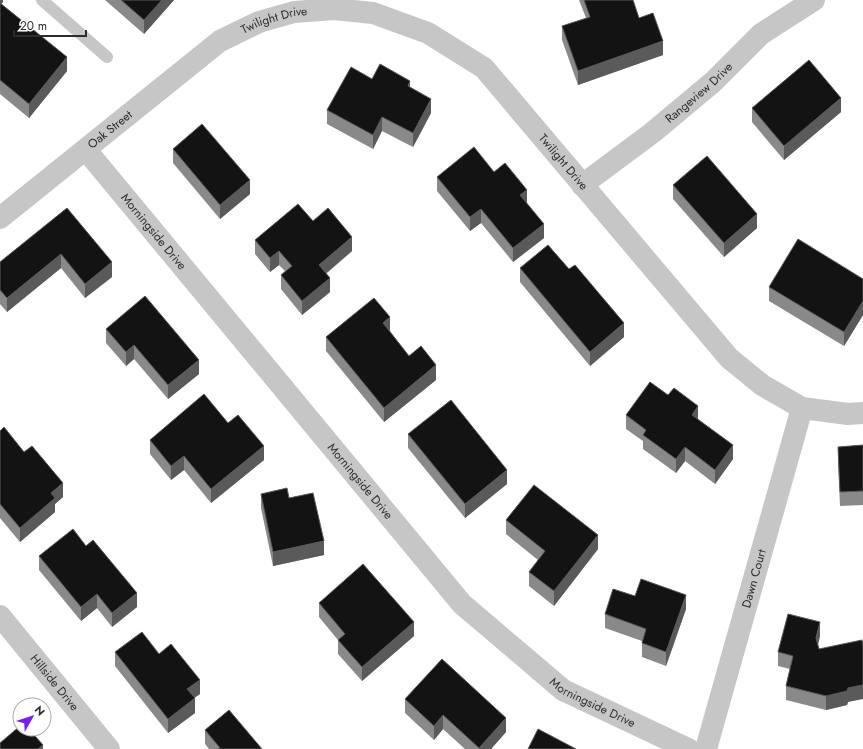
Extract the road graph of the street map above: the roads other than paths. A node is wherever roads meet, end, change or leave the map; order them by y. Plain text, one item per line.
1 (42, 0) edge
2 (814, 0) edge
3 (220, 41) joint
4 (107, 57) dead end
5 (86, 150) junction
6 (582, 185) junction
7 (0, 218) edge
8 (802, 408) junction
9 (863, 413) edge
10 (0, 616) edge
11 (109, 749) edge
12 (688, 749) edge
13 (706, 749) edge

1 - 4 lane
2 - 6 street, Rangeview Drive
3 - 5 street, Oak Street
3 - 6 street, Twilight Drive
5 - 7 street, Oak Street
5 - 12 street, Morningside Drive
6 - 8 street, Twilight Drive
8 - 9 street, Twilight Drive
8 - 13 street, Dawn Court
10 - 11 street, Hillside Drive

